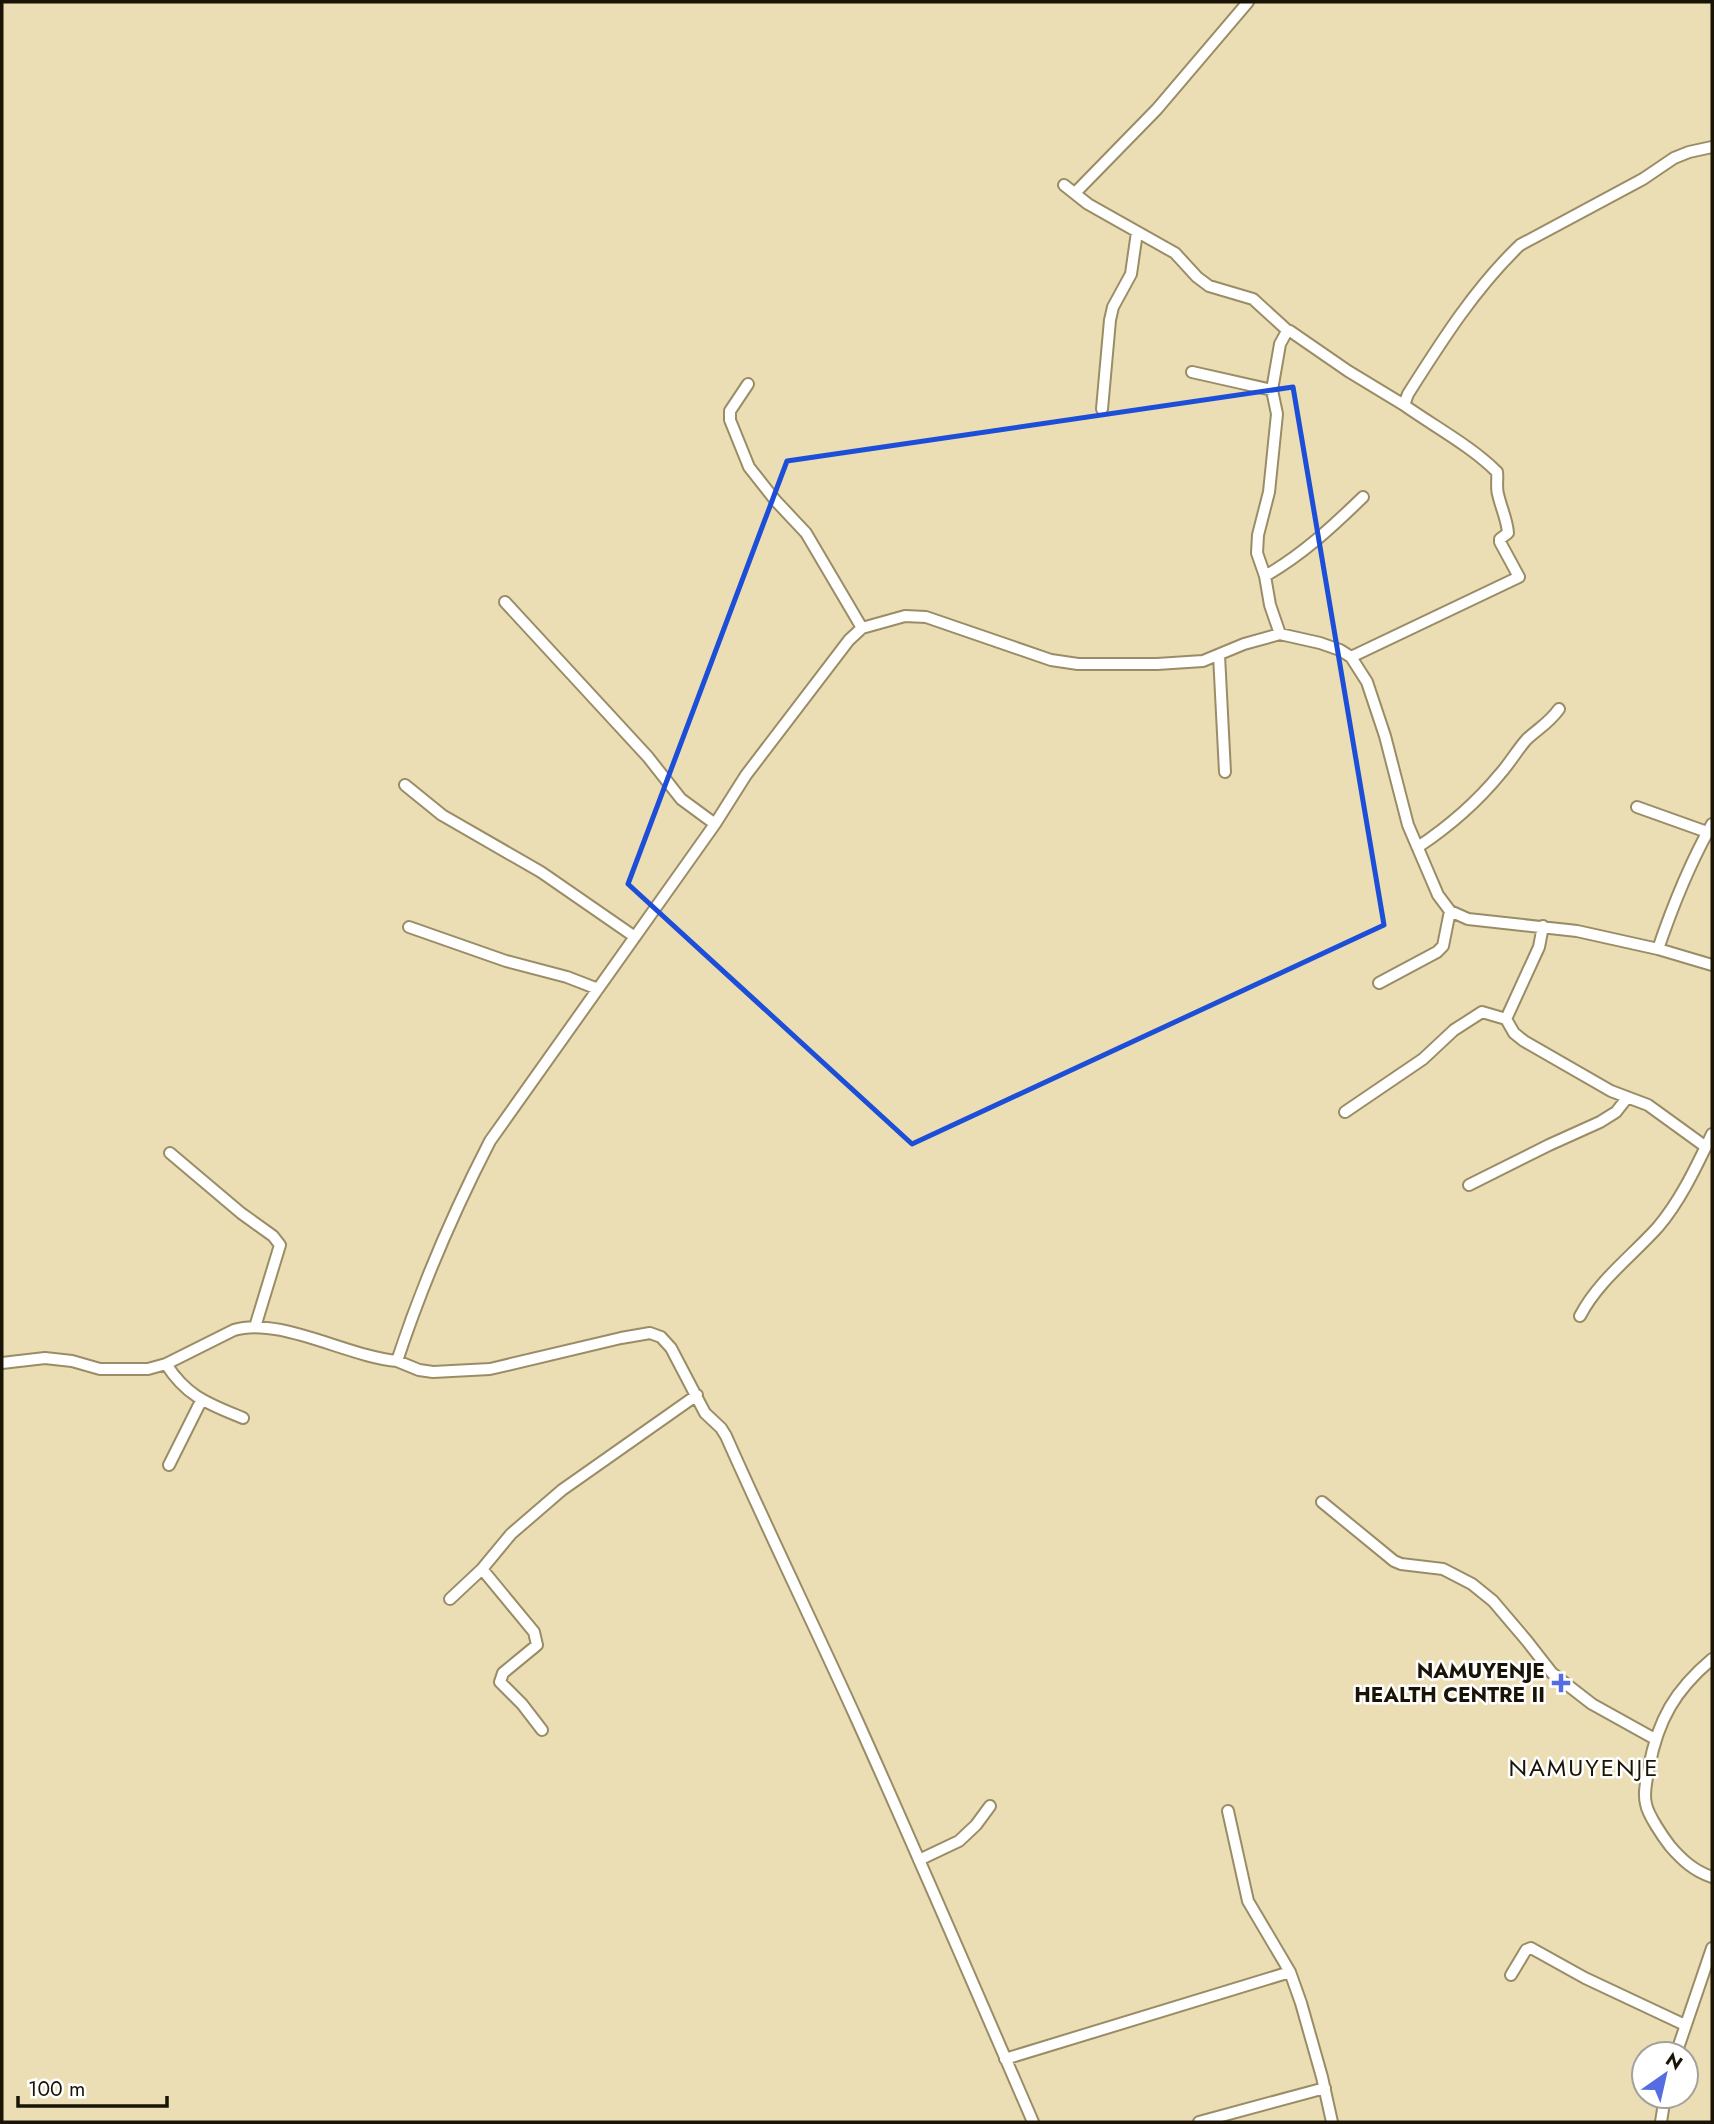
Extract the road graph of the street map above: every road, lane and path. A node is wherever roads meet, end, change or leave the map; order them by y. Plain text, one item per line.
1 (1248, 2) edge
2 (1712, 147) edge
3 (1064, 185) dead end
4 (1074, 193) junction
5 (1137, 232) junction
6 (1288, 331) junction
7 (1192, 372) dead end
8 (748, 384) dead end
9 (1272, 390) junction
10 (1404, 405) junction
11 (1102, 409) dead end
12 (1363, 497) dead end
13 (1265, 576) junction
14 (505, 602) dead end
15 (862, 628) junction
16 (1280, 634) junction
17 (1219, 655) junction
18 (1351, 657) junction
19 (1559, 709) dead end
20 (1225, 772) dead end
21 (405, 785) dead end
22 (1637, 807) dead end
23 (715, 824) junction
24 (1710, 828) edge
25 (1418, 847) junction
26 (1450, 911) junction
27 (1543, 926) junction
28 (409, 927) dead end
29 (635, 937) junction
30 (1658, 949) junction
31 (1712, 965) edge
32 (1379, 983) dead end
33 (598, 989) junction
34 (1506, 1019) junction
35 (1627, 1098) junction
36 (1345, 1112) dead end
37 (1712, 1134) edge
38 (1706, 1147) junction
39 (170, 1153) dead end
40 (1469, 1185) dead end
41 (1580, 1316) dead end
42 (255, 1327) junction
43 (397, 1361) junction
44 (2, 1363) edge
45 (166, 1364) junction
46 (697, 1395) junction
47 (201, 1401) junction
48 (243, 1418) dead end
49 (169, 1465) dead end
50 (1322, 1502) dead end
51 (482, 1569) junction
52 (450, 1599) dead end
53 (1712, 1659) edge
54 (542, 1730) dead end
55 (1655, 1739) junction
56 (990, 1806) dead end
57 (1228, 1811) dead end
58 (919, 1860) junction
59 (1712, 1877) edge
60 (1712, 1948) edge
61 (1290, 1972) junction
62 (1511, 1975) dead end
63 (1685, 2025) junction
64 (1680, 2040) edge
65 (1005, 2059) junction
66 (1325, 2088) junction
67 (1032, 2122) edge
68 (1199, 2122) edge
69 (1332, 2122) edge

1 - 4 street
2 - 10 street
3 - 4 street
4 - 5 street
5 - 6 street
5 - 11 street
6 - 9 street
6 - 10 street
7 - 9 street
8 - 15 street
9 - 13 street
10 - 18 street
12 - 13 street
13 - 16 street
14 - 23 street
15 - 17 street
15 - 23 street
16 - 17 street
16 - 18 street
17 - 20 street
18 - 25 street
19 - 25 street
21 - 29 street
22 - 24 street
23 - 29 street
24 - 30 street
25 - 26 street
26 - 27 street
26 - 32 street
27 - 30 street
27 - 34 street
28 - 33 street
29 - 33 street
30 - 31 street
33 - 43 street
34 - 35 street
34 - 36 street
35 - 38 street
35 - 40 street
37 - 38 street
38 - 41 street
39 - 42 street
42 - 43 street
42 - 45 street
43 - 46 street
44 - 45 street
45 - 47 street
46 - 51 street
46 - 58 street
47 - 48 street
47 - 49 street
50 - 55 street
51 - 52 street
51 - 54 street
53 - 55 street
55 - 59 street
56 - 58 street
57 - 61 street
58 - 65 street
60 - 63 street
61 - 65 street
61 - 66 street
62 - 63 street
63 - 64 street
65 - 67 street
66 - 68 street
66 - 69 street

